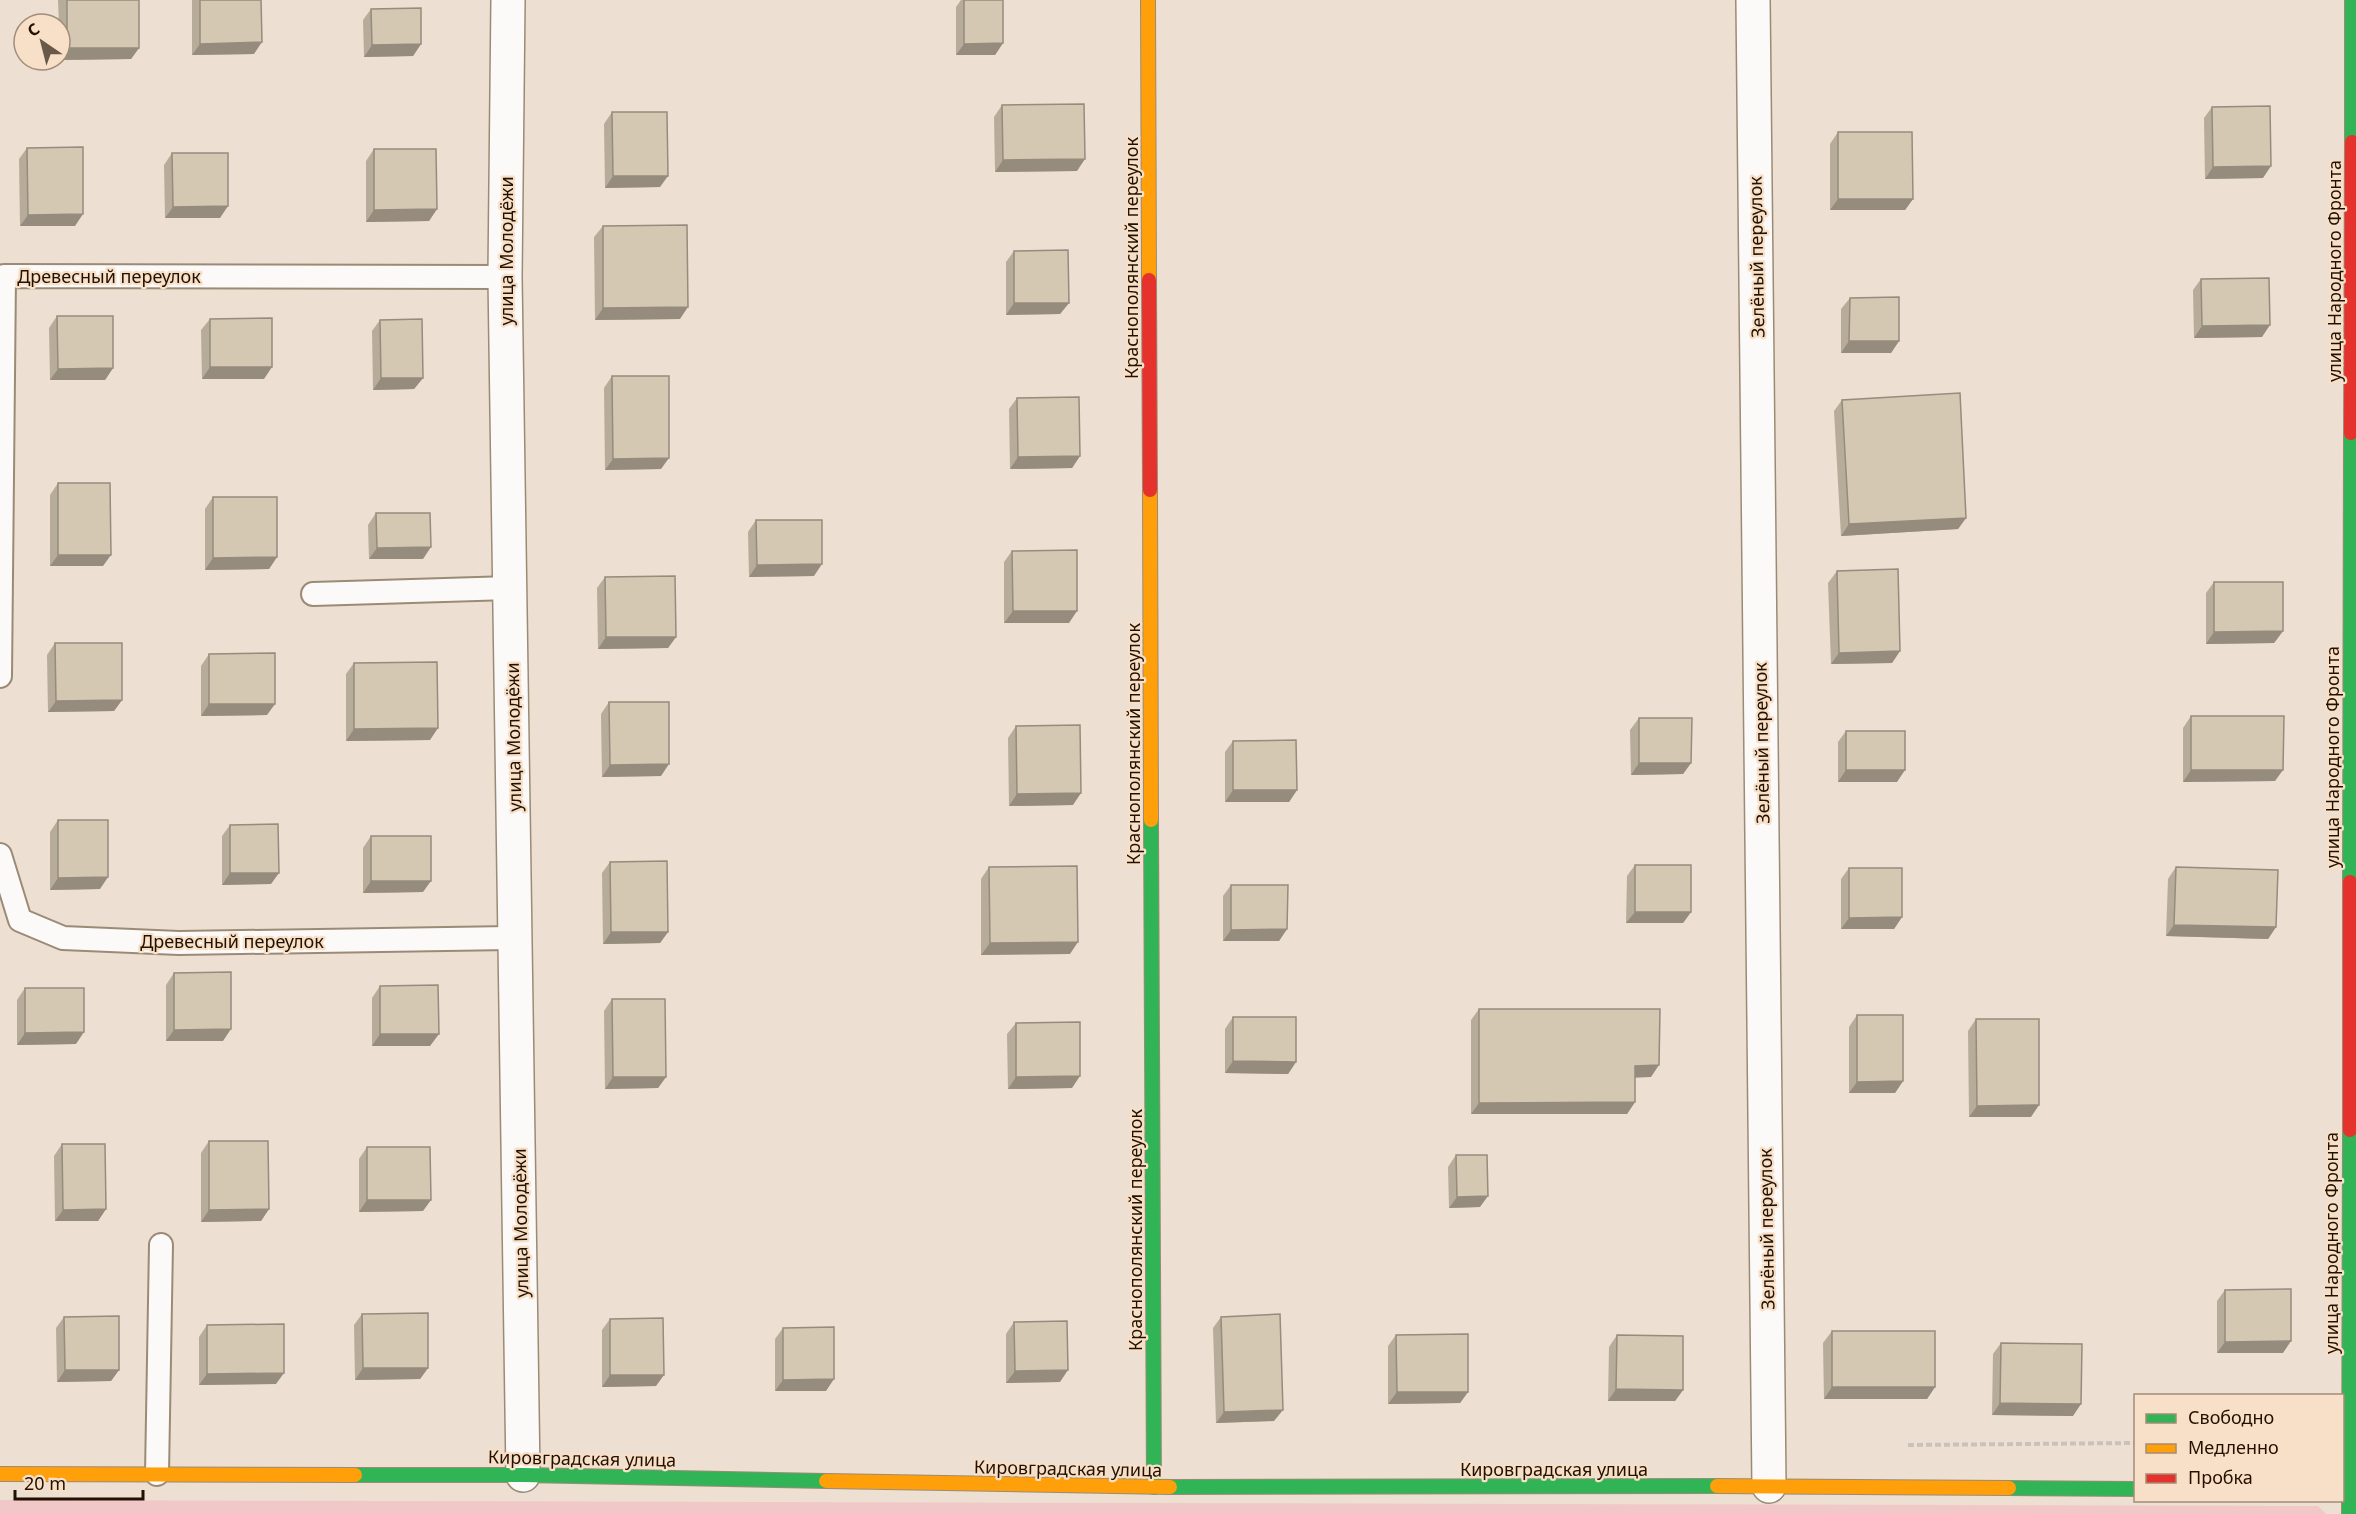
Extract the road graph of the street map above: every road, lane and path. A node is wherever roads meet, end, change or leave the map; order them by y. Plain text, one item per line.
1 (508, 0) edge
2 (1148, 0) edge
3 (1753, 0) edge
4 (2352, 0) edge
5 (505, 277) junction
6 (510, 588) junction
7 (313, 594) dead end
8 (0, 676) edge
9 (0, 855) edge
10 (517, 939) junction
11 (161, 1245) dead end
12 (0, 1474) edge
13 (157, 1474) junction
14 (523, 1475) junction
15 (1769, 1486) junction
16 (1154, 1487) junction
17 (2134, 1489) edge
18 (2349, 1491) edge
19 (2349, 1514) edge

1 - 5 street, улица Молодёжи
2 - 16 street, Краснополянский переулок
3 - 15 street, Зелёный переулок
4 - 18 street, улица Народного Фронта
5 - 6 street, улица Молодёжи
5 - 8 lane, Древесный переулок
6 - 7 lane
6 - 10 street, улица Молодёжи
9 - 10 lane, Древесный переулок
10 - 14 street, улица Молодёжи
11 - 13 lane
12 - 13 street, Кировградская улица
13 - 14 street, Кировградская улица
14 - 16 street, Кировградская улица
15 - 16 street, Кировградская улица
15 - 17 street, Кировградская улица
18 - 19 street, улица Народного Фронта

